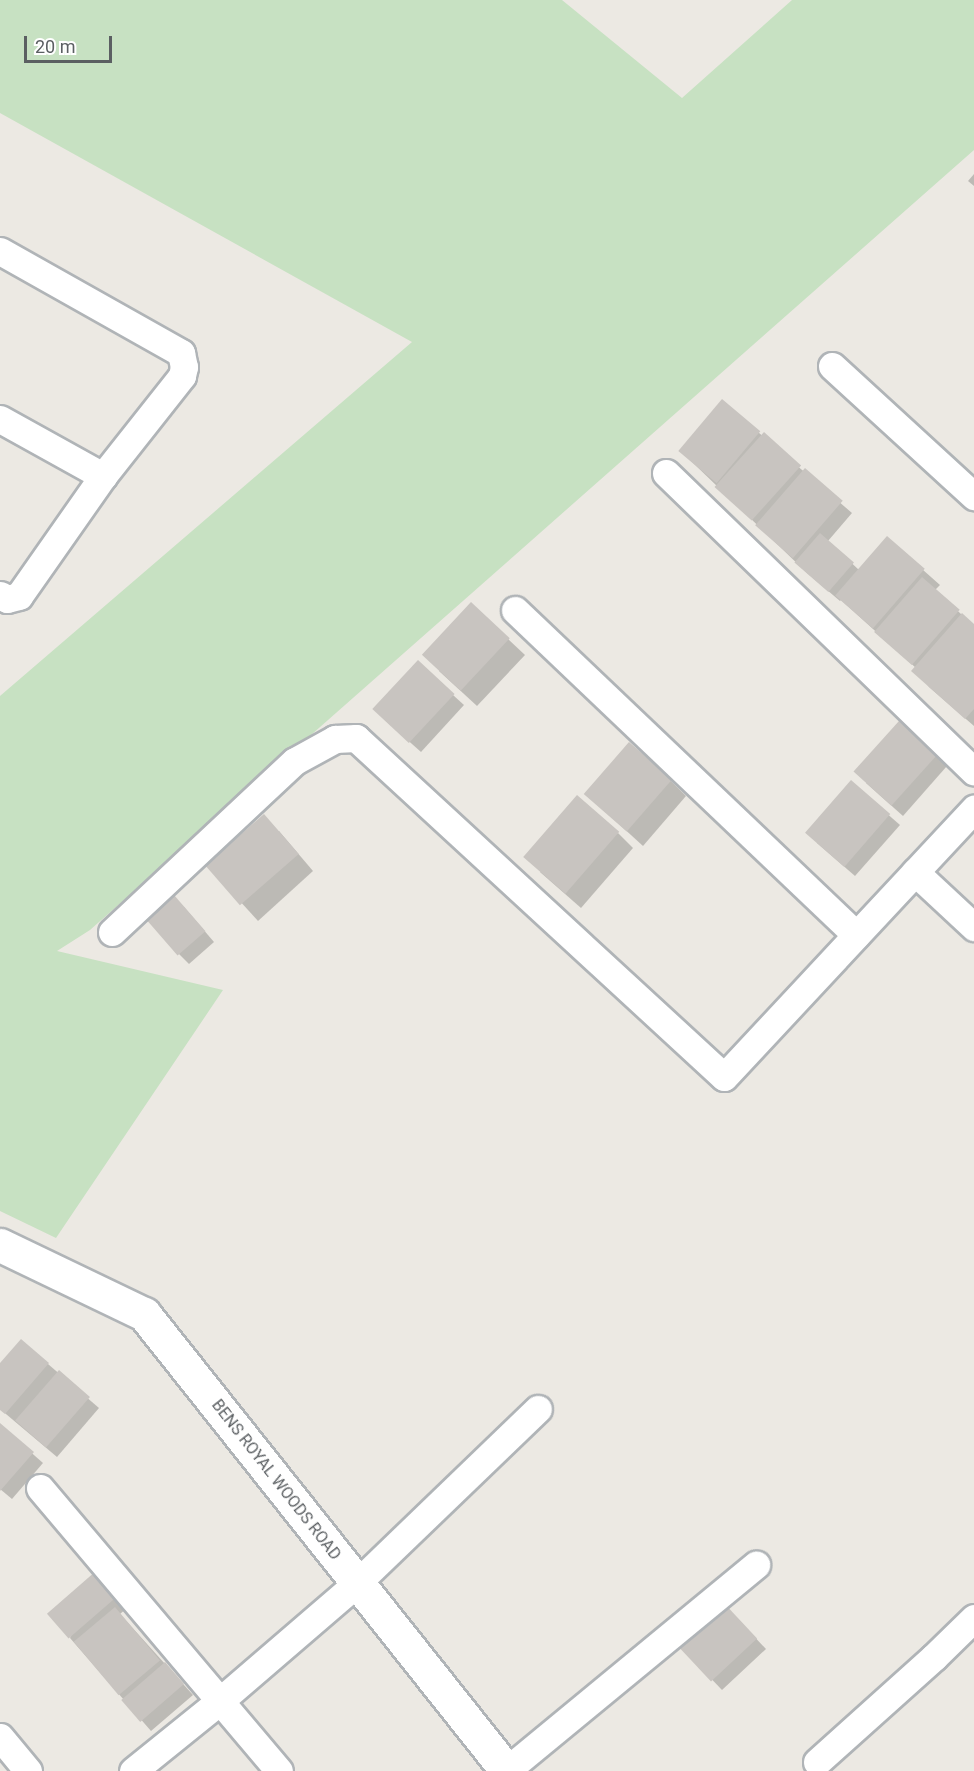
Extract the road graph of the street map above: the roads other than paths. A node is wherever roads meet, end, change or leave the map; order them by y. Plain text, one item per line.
1 (0, 251) edge
2 (832, 366) dead end
3 (0, 419) edge
4 (666, 473) dead end
5 (103, 476) junction
6 (974, 496) edge
7 (0, 595) edge
8 (516, 610) dead end
9 (974, 771) edge
10 (974, 809) edge
11 (915, 872) junction
12 (974, 927) edge
13 (112, 932) dead end
14 (856, 935) junction
15 (0, 1245) edge
16 (538, 1409) dead end
17 (40, 1488) dead end
18 (756, 1565) dead end
19 (357, 1583) junction
20 (974, 1618) edge
21 (221, 1700) junction
22 (0, 1737) edge
23 (817, 1762) dead end
24 (28, 1771) edge
25 (133, 1771) edge
26 (279, 1771) edge
27 (507, 1771) edge

1 - 5 street
2 - 6 street
3 - 5 street
4 - 9 street
5 - 7 street
8 - 14 street
10 - 11 street
11 - 12 street
11 - 14 street
13 - 14 street
15 - 19 street, BENS ROYAL WOODS ROAD
16 - 19 street
17 - 21 street
18 - 27 street
19 - 21 street
19 - 27 street, BENS ROYAL WOODS ROAD
20 - 23 street
21 - 25 street
21 - 26 street
22 - 24 street

